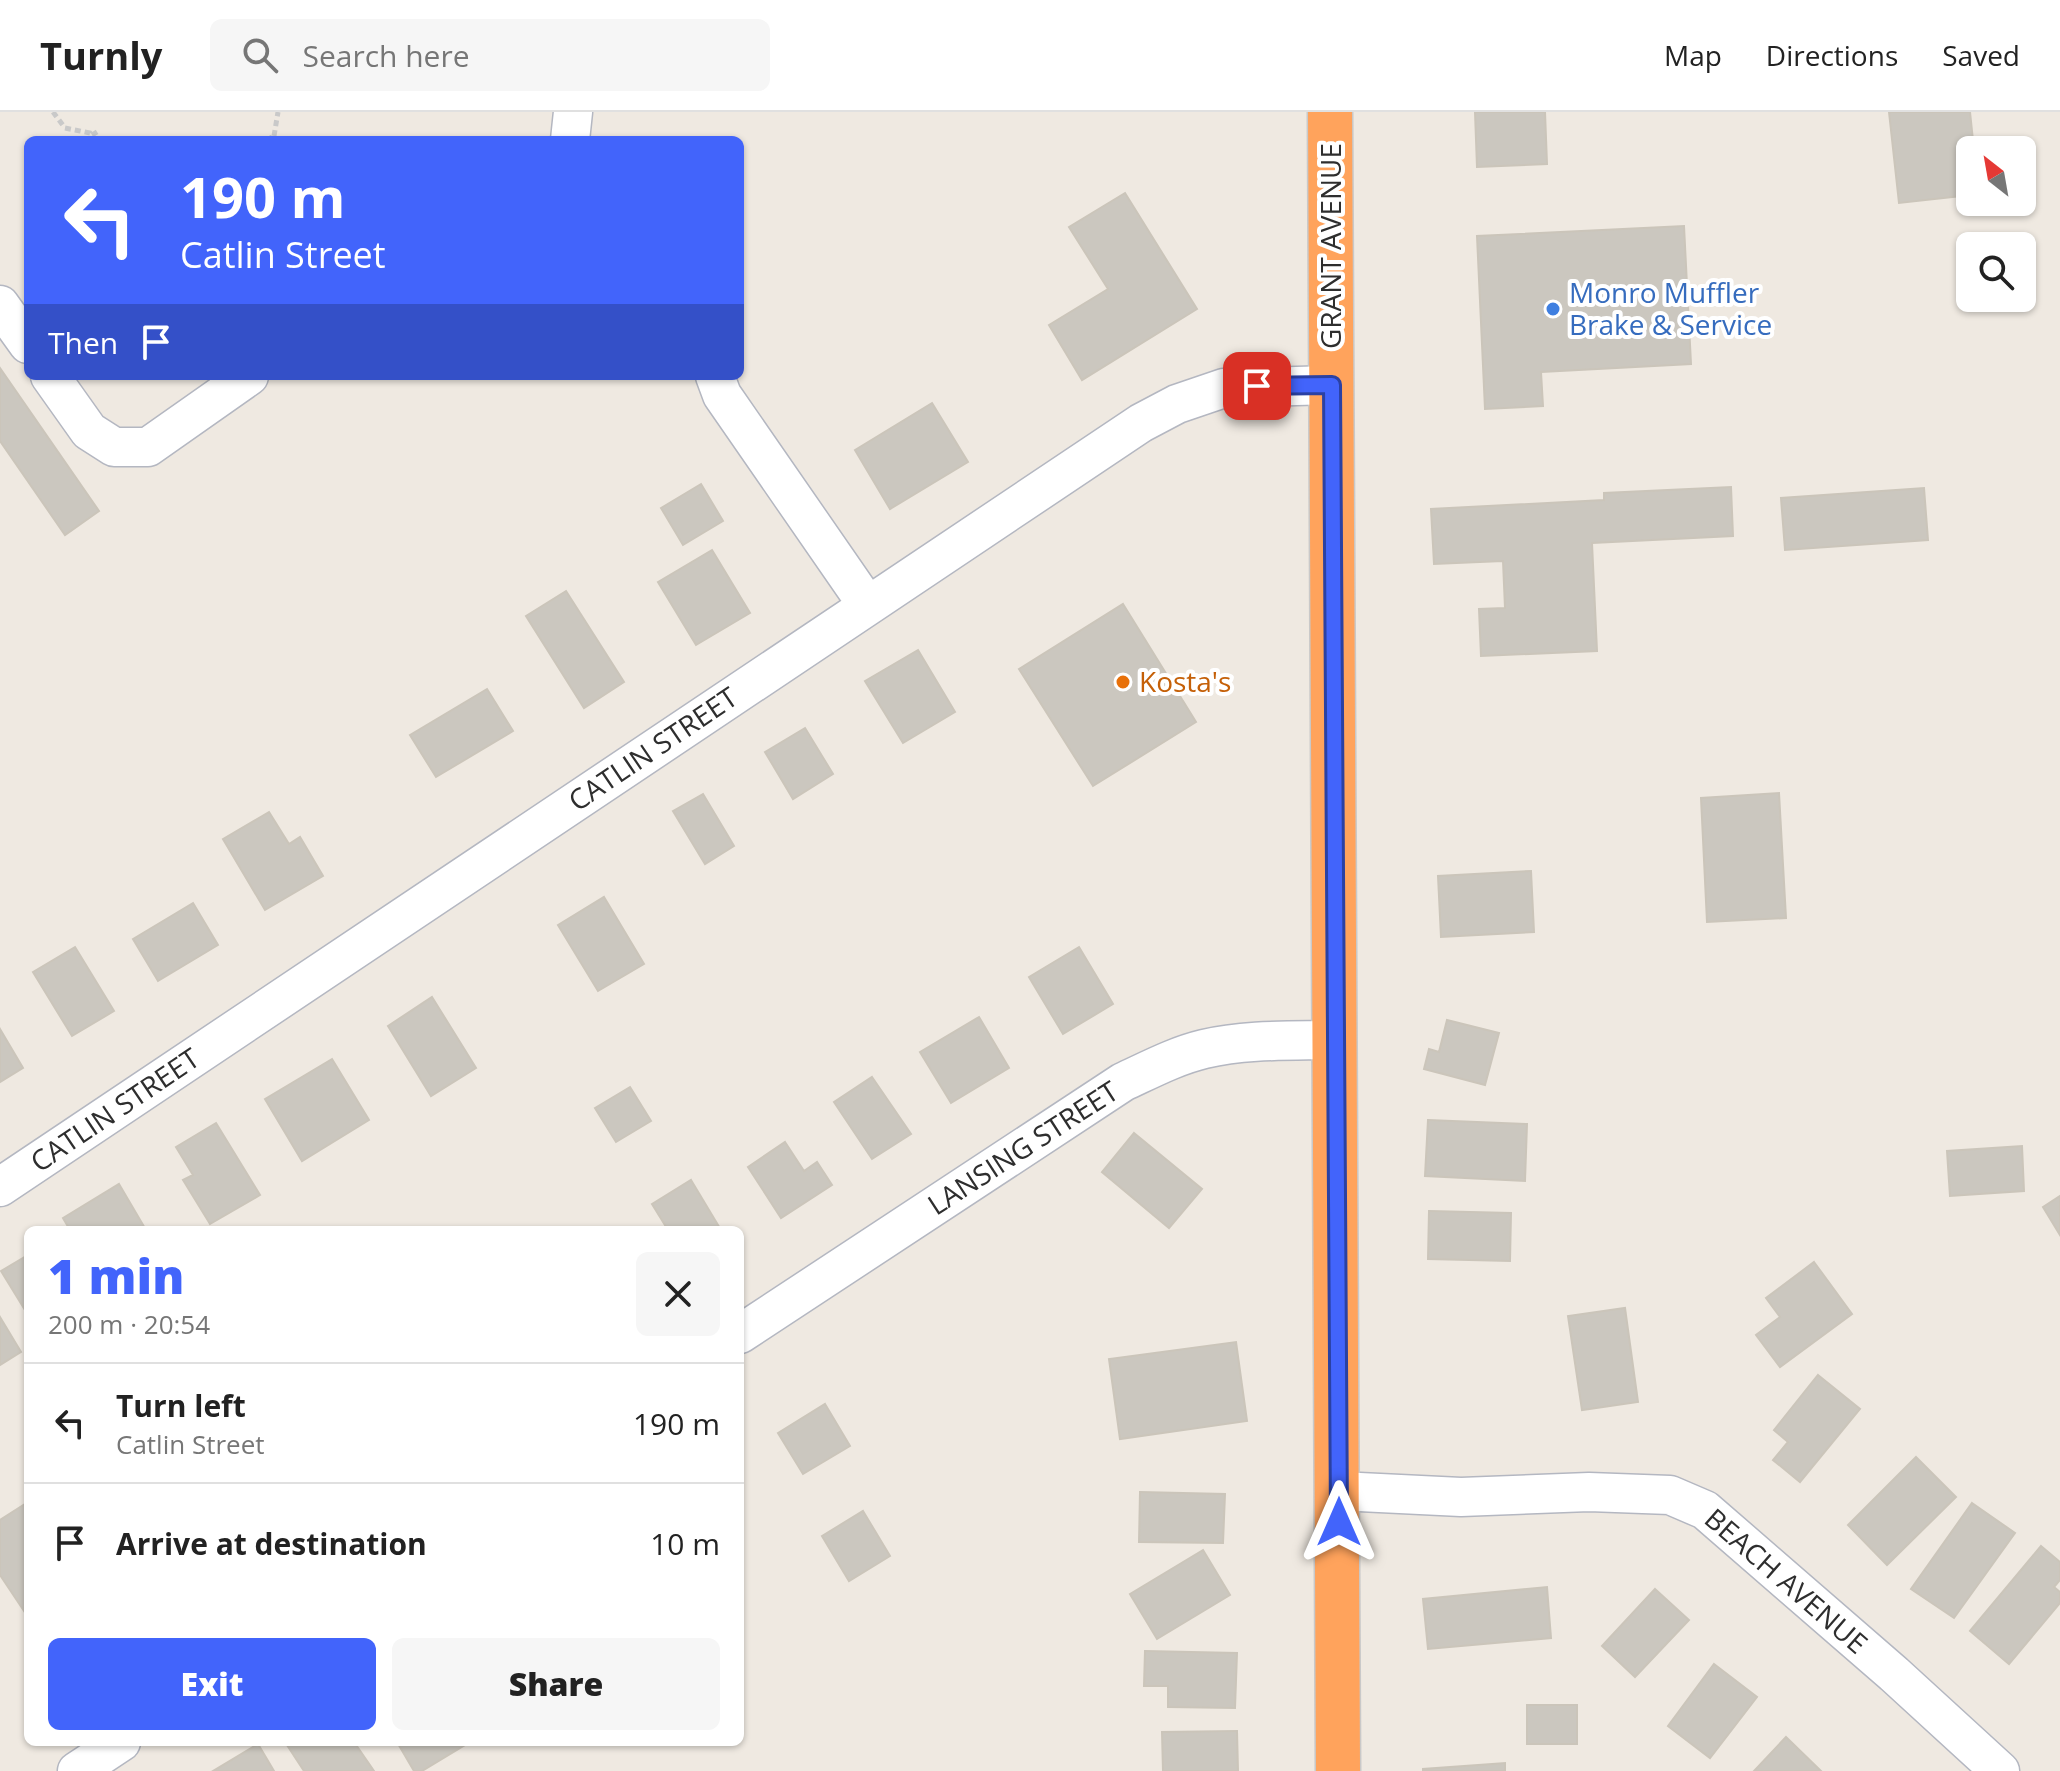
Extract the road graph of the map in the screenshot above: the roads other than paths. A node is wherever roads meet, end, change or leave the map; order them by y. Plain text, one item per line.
1 (1330, 112) edge
2 (0, 305) edge
3 (24, 338) edge
4 (53, 380) edge
5 (243, 380) edge
6 (716, 380) edge
7 (1332, 385) junction
8 (868, 606) junction
9 (1335, 1040) junction
10 (0, 1187) edge
11 (744, 1331) edge
12 (1339, 1491) junction
13 (115, 1746) edge
14 (77, 1771) edge
15 (1338, 1771) edge
16 (2000, 1771) edge

1 - 7 highway, GRANT AVENUE
2 - 3 street
4 - 5 street
6 - 8 street
7 - 8 street, CATLIN STREET
7 - 9 highway, GRANT AVENUE
8 - 10 street, CATLIN STREET
9 - 11 street, LANSING STREET
9 - 12 highway, GRANT AVENUE
12 - 15 highway, GRANT AVENUE
12 - 16 street, BEACH AVENUE
13 - 14 street

